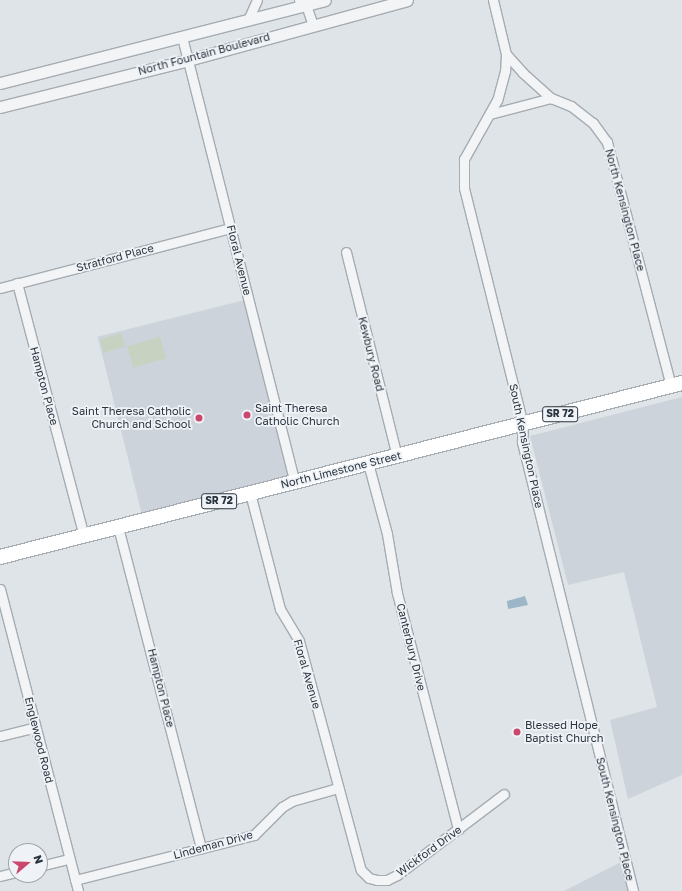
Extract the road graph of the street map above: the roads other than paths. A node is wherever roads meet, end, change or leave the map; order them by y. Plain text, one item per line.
1 (257, 0) edge
2 (325, 0) edge
3 (407, 0) edge
4 (493, 0) edge
5 (302, 2) edge
6 (248, 20) junction
7 (313, 25) junction
8 (182, 37) junction
9 (506, 54) junction
10 (188, 60) junction
11 (0, 83) edge
12 (551, 98) junction
13 (0, 107) edge
14 (490, 114) junction
15 (230, 228) junction
16 (346, 252) dead end
17 (18, 283) junction
18 (0, 288) edge
19 (677, 385) edge
20 (523, 424) junction
21 (397, 456) junction
22 (368, 463) junction
23 (295, 482) junction
24 (250, 494) junction
25 (118, 527) junction
26 (84, 536) junction
27 (0, 557) edge
28 (0, 589) edge
29 (36, 727) junction
30 (0, 736) edge
31 (338, 788) junction
32 (504, 794) dead end
33 (458, 829) junction
34 (201, 848) junction
35 (69, 859) junction
36 (48, 864) edge
37 (75, 880) junction
38 (78, 891) edge
39 (633, 891) edge

1 - 6 street
2 - 5 street, North Fountain Boulevard
3 - 7 street, North Fountain Boulevard
4 - 9 street
5 - 6 street, North Fountain Boulevard
5 - 7 street
6 - 8 street, North Fountain Boulevard
7 - 10 street, North Fountain Boulevard
8 - 10 street, Floral Avenue
8 - 11 street, North Fountain Boulevard
9 - 12 street, North Kensington Place
9 - 14 street, South Kensington Place
10 - 13 street, North Fountain Boulevard
10 - 15 street, Floral Avenue
12 - 14 street
12 - 19 street, North Kensington Place
14 - 20 street, South Kensington Place
15 - 17 street, Stratford Place
15 - 23 street, Floral Avenue
16 - 21 street, Kewbury Road
17 - 18 street, Stratford Place
17 - 26 street, Hampton Place
19 - 20 main road, North Limestone Street / SR 72
20 - 21 main road, North Limestone Street / SR 72
20 - 39 street, South Kensington Place
21 - 22 main road, North Limestone Street / SR 72
22 - 23 main road, North Limestone Street / SR 72
22 - 33 street, Canterbury Drive
23 - 24 main road, North Limestone Street / SR 72
24 - 25 main road, North Limestone Street / SR 72
24 - 31 street, Floral Avenue
25 - 26 main road, North Limestone Street / SR 72
25 - 34 street, Hampton Place
26 - 27 main road, North Limestone Street / SR 72
28 - 29 street, Englewood Road
29 - 30 street
29 - 35 street, Englewood Road
31 - 33 street, Wickford Drive
31 - 34 street, Lindeman Drive
32 - 33 street, Wickford Drive
34 - 37 street, Lindeman Drive
35 - 36 street
35 - 37 street, Englewood Road
37 - 38 street, Englewood Road

